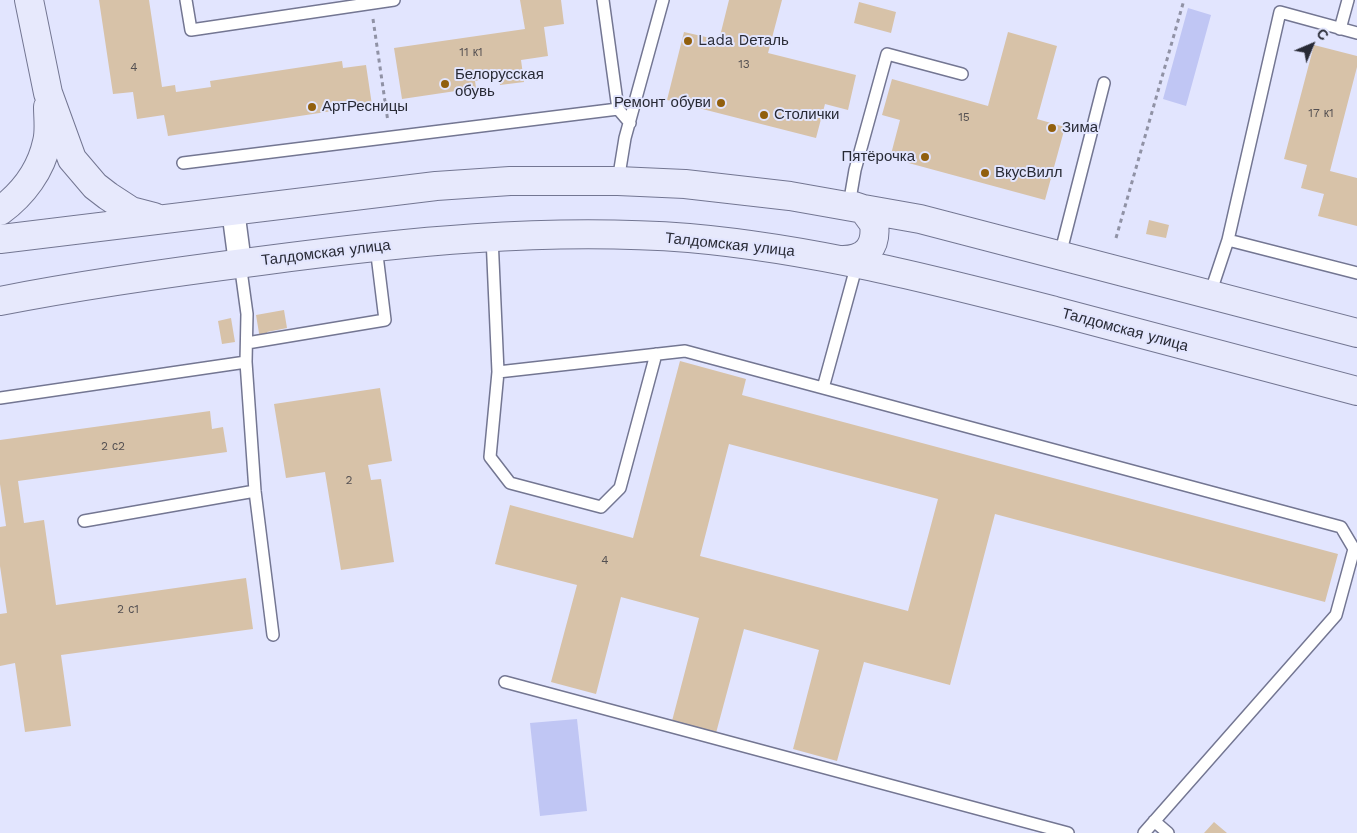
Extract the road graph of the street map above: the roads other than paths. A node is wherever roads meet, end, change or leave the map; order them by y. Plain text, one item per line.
1 (30, 0) edge
2 (186, 0) edge
3 (394, 0) edge
4 (603, 0) edge
5 (663, 0) edge
6 (1348, 0) edge
7 (1340, 29) junction
8 (1357, 33) edge
9 (962, 74) dead end
10 (1104, 83) dead end
11 (48, 93) junction
12 (618, 110) junction
13 (630, 123) junction
14 (183, 163) dead end
15 (618, 181) junction
16 (851, 205) junction
17 (233, 210) junction
18 (0, 211) edge
19 (163, 218) junction
20 (492, 237) junction
21 (0, 238) edge
22 (1228, 240) junction
23 (376, 247) junction
24 (1060, 255) junction
25 (850, 261) junction
26 (240, 263) junction
27 (1357, 273) edge
28 (89, 284) junction
29 (0, 291) edge
30 (1210, 294) junction
31 (0, 301) edge
32 (1357, 333) edge
33 (247, 343) junction
34 (656, 354) junction
35 (246, 362) junction
36 (498, 372) junction
37 (822, 388) junction
38 (1357, 391) edge
39 (0, 398) edge
40 (255, 491) junction
41 (84, 521) dead end
42 (273, 635) dead end
43 (505, 682) dead end
44 (1154, 821) junction
45 (1068, 833) edge
46 (1144, 833) edge
47 (1168, 833) edge

1 - 11 main road
2 - 3 lane
4 - 12 lane
5 - 13 lane
6 - 7 lane
7 - 8 lane
7 - 22 lane
9 - 16 lane
10 - 24 lane
11 - 18 main road
11 - 19 main road
12 - 13 lane
12 - 14 lane
13 - 15 lane
15 - 16 main road
15 - 17 main road
16 - 24 main road
16 - 25 main road
17 - 19 main road
17 - 26 street
19 - 21 main road
20 - 23 main road, Талдомская улица
20 - 25 main road, Талдомская улица
20 - 36 lane
22 - 27 lane
22 - 30 lane
23 - 26 main road, Талдомская улица
23 - 33 lane
24 - 30 main road
25 - 37 lane
25 - 38 main road, Талдомская улица
26 - 28 main road, Талдомская улица
26 - 33 lane
28 - 29 main road
28 - 31 main road
30 - 32 main road
33 - 35 lane
34 - 36 lane
34 - 36 lane
34 - 37 lane
35 - 39 lane
35 - 40 lane
37 - 44 lane
40 - 41 lane
40 - 42 lane
43 - 45 lane
44 - 46 lane
44 - 47 lane

